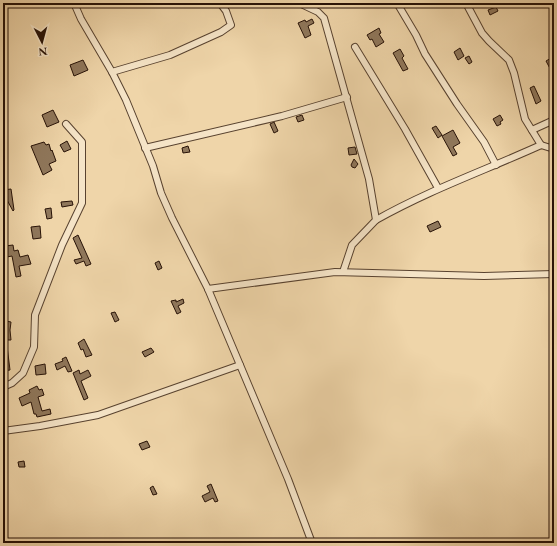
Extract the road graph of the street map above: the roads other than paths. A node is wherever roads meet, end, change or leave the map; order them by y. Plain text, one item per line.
1 (74, 3) edge
2 (220, 3) edge
3 (298, 3) edge
4 (397, 3) edge
5 (466, 3) edge
6 (355, 47) dead end
7 (112, 72) junction
8 (347, 97) junction
9 (554, 120) edge
10 (66, 124) dead end
11 (532, 130) junction
12 (541, 145) junction
13 (145, 148) junction
14 (554, 149) edge
15 (496, 165) junction
16 (438, 188) junction
17 (376, 220) junction
18 (343, 272) junction
19 (554, 274) edge
20 (208, 289) junction
21 (240, 365) junction
22 (3, 387) edge
23 (3, 431) edge
24 (312, 543) edge

1 - 7 street
2 - 7 street
3 - 8 street
4 - 15 street
5 - 11 street
6 - 16 street
7 - 13 street
8 - 13 street
8 - 17 street
9 - 11 street
10 - 22 street
11 - 12 street
12 - 14 street
12 - 15 street
13 - 20 street
15 - 16 street
16 - 17 street
17 - 18 street
18 - 19 street
18 - 20 street
20 - 21 street
21 - 23 street
21 - 24 street

